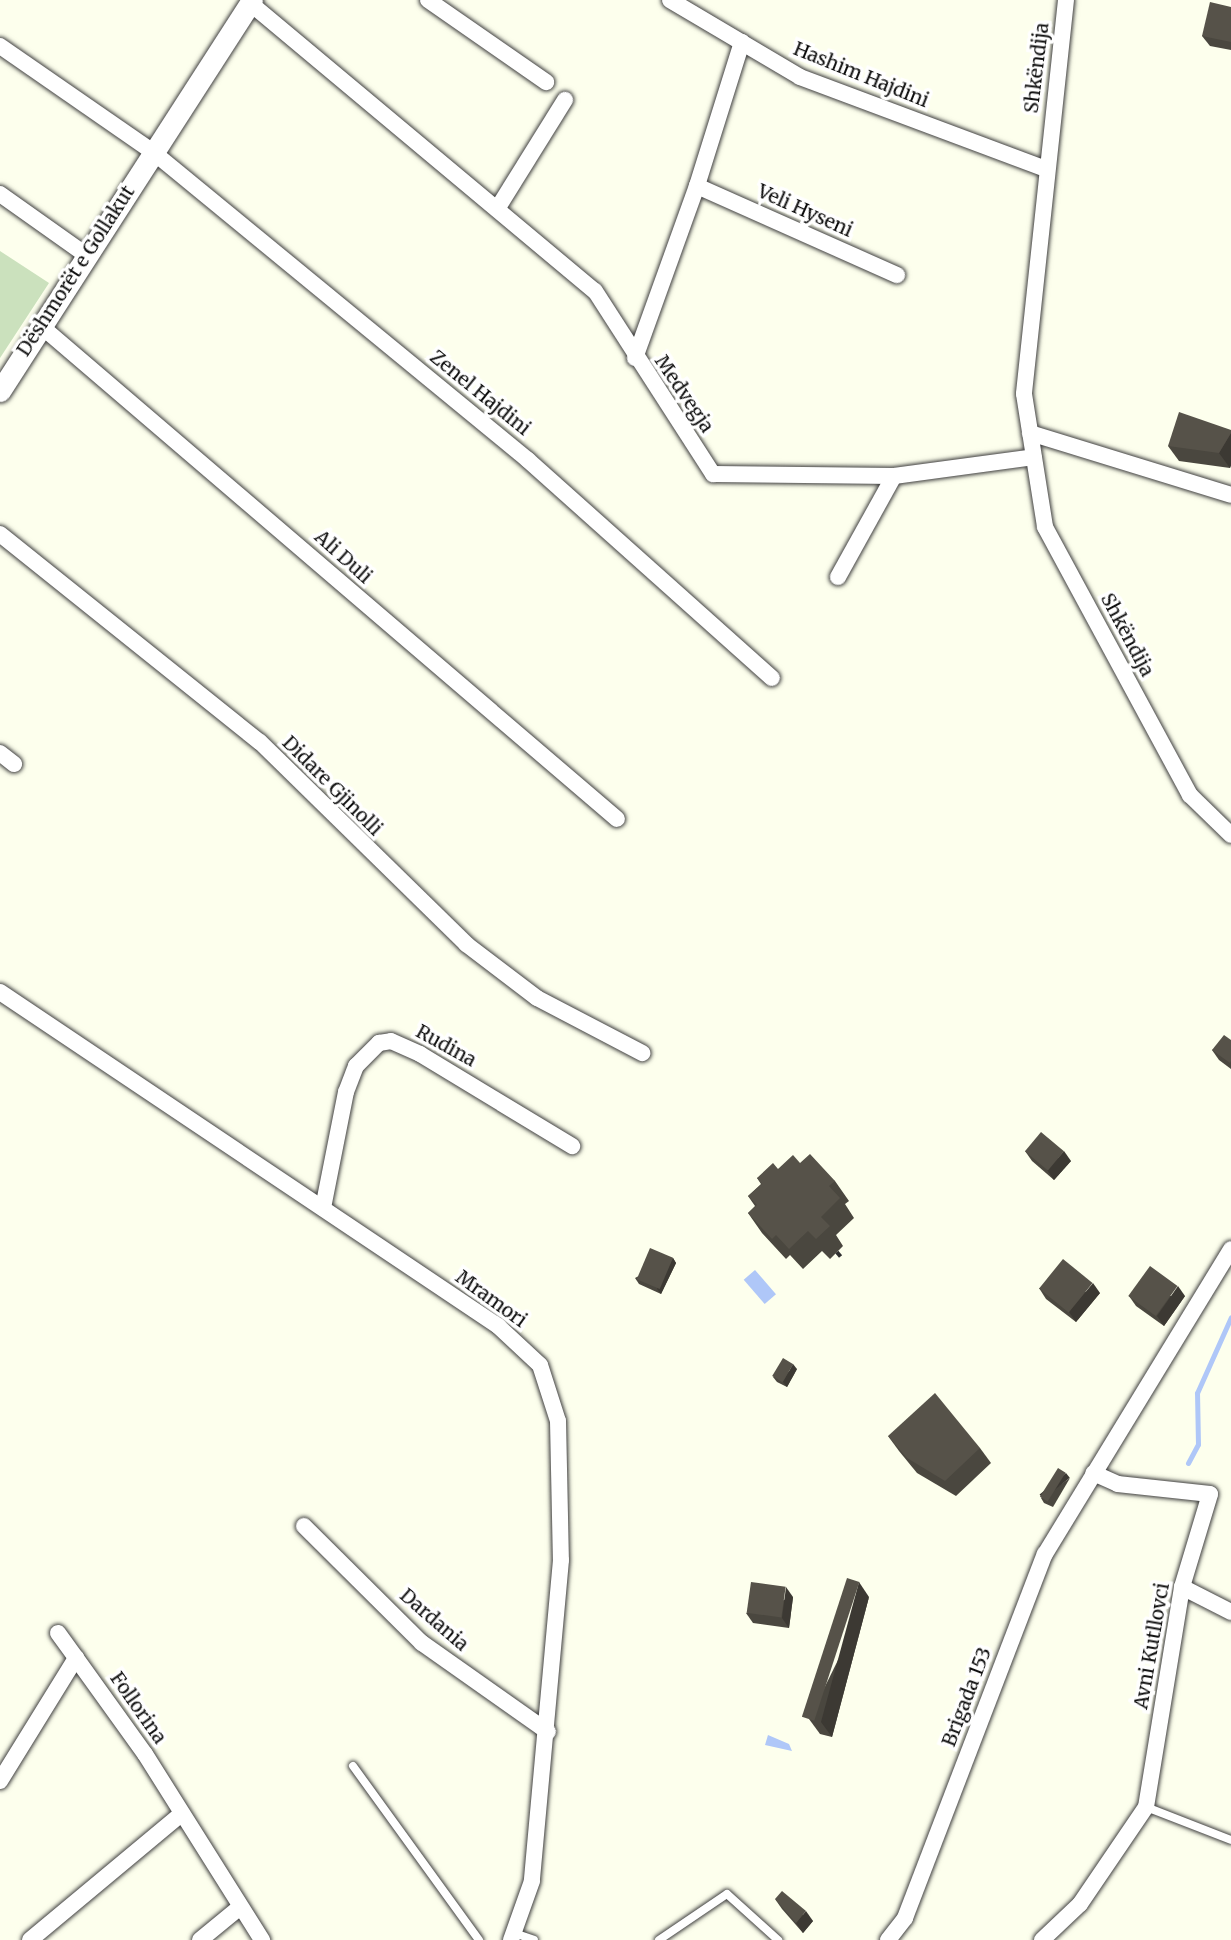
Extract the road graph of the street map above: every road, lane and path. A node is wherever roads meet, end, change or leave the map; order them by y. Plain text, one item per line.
1 (428, 0) edge
2 (670, 0) edge
3 (1066, 0) edge
4 (251, 2) edge
5 (742, 42) junction
6 (0, 46) edge
7 (546, 82) dead end
8 (565, 100) dead end
9 (152, 152) junction
10 (1046, 169) junction
11 (697, 186) junction
12 (0, 194) edge
13 (499, 206) junction
14 (86, 255) junction
15 (897, 275) dead end
16 (41, 326) junction
17 (635, 358) junction
18 (0, 391) edge
19 (1030, 433) junction
20 (1034, 457) junction
21 (894, 476) junction
22 (1231, 495) edge
23 (0, 534) edge
24 (838, 577) dead end
25 (772, 678) dead end
26 (0, 753) edge
27 (14, 764) dead end
28 (617, 819) dead end
29 (1231, 835) edge
30 (0, 992) edge
31 (642, 1053) dead end
32 (572, 1146) dead end
33 (323, 1208) junction
34 (1231, 1249) edge
35 (837, 1252) dead end
36 (841, 1257) dead end
37 (1093, 1473) junction
38 (304, 1526) dead end
39 (1182, 1587) junction
40 (1231, 1612) edge
41 (58, 1633) dead end
42 (76, 1658) junction
43 (548, 1732) junction
44 (353, 1766) dead end
45 (0, 1781) edge
46 (1146, 1807) junction
47 (181, 1814) junction
48 (1231, 1840) edge
49 (239, 1908) junction
50 (513, 1936) edge
51 (30, 1940) edge
52 (200, 1940) edge
53 (262, 1940) edge
54 (479, 1940) edge
55 (534, 1940) edge
56 (659, 1940) edge
57 (778, 1940) edge
58 (888, 1940) edge
59 (1042, 1940) edge

1 - 7 street
2 - 5 street, Hashim Hajdini
3 - 10 street, Shkëndija
4 - 9 street, Dëshmorët e Gollakut
4 - 13 street, Medvegja
5 - 10 street, Hashim Hajdini
5 - 11 street
6 - 9 street
8 - 13 street
9 - 14 street, Dëshmorët e Gollakut
9 - 25 street, Zenel Hajdini
10 - 19 street, Shkëndija
11 - 15 street, Veli Hyseni
11 - 17 street
12 - 14 street
13 - 17 street, Medvegja
14 - 16 street, Dëshmorët e Gollakut
16 - 18 street, Dëshmorët e Gollakut
16 - 28 street, Ali Duli
17 - 21 street, Medvegja
19 - 20 street, Shkëndija
19 - 22 street
20 - 21 street, Medvegja
20 - 29 street, Shkëndija
21 - 24 street
23 - 31 street, Didare Gjinolli
26 - 27 street
30 - 33 street, Mramori
32 - 33 street, Rudina
33 - 43 street, Mramori
34 - 37 street, Brigada 153
35 - 36 path
37 - 39 street, Avni Kutllovci
37 - 58 street, Brigada 153
38 - 43 street, Dardania
39 - 40 street
39 - 46 street, Avni Kutllovci
41 - 42 street, Follorina
42 - 45 street
42 - 47 street, Follorina
43 - 50 street, Mramori
44 - 54 lane
46 - 48 lane
46 - 59 street, Avni Kutllovci
47 - 49 street, Follorina
47 - 51 street
49 - 52 street
49 - 53 street, Follorina
50 - 55 lane
56 - 57 lane

